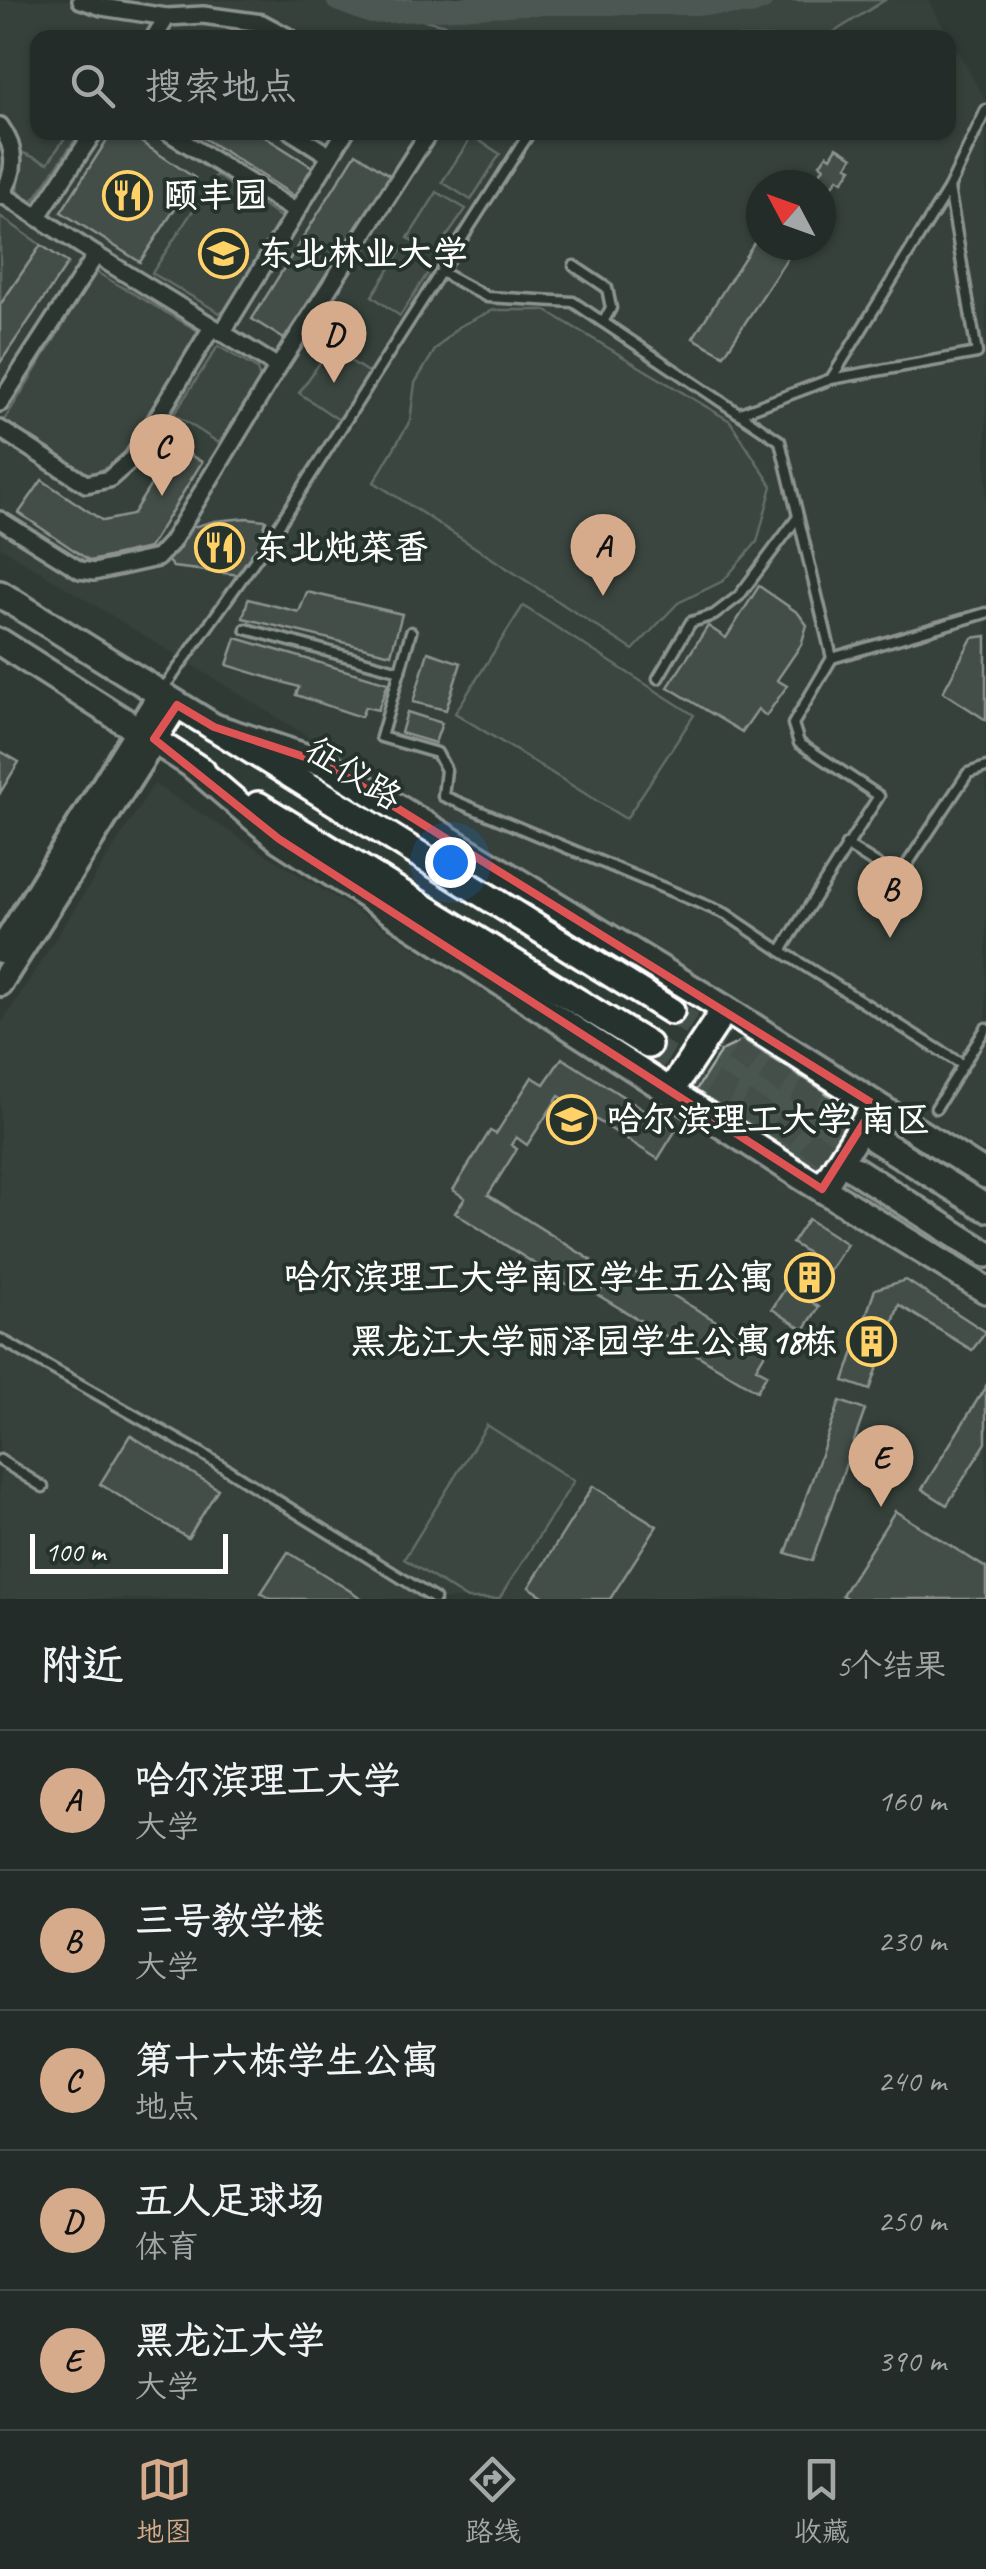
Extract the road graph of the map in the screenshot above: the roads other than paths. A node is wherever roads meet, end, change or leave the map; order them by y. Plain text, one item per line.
1 (82, 0) edge
2 (167, 17) junction
3 (159, 30) edge
4 (275, 30) edge
5 (986, 110) edge
6 (0, 126) edge
7 (89, 140) edge
8 (181, 140) edge
9 (305, 140) edge
10 (339, 140) edge
11 (424, 140) edge
12 (525, 140) edge
13 (330, 156) junction
14 (948, 188) junction
15 (1, 195) edge
16 (295, 211) junction
17 (38, 216) junction
18 (96, 255) junction
19 (574, 266) dead end
20 (441, 272) junction
21 (602, 322) junction
22 (217, 330) junction
23 (977, 354) junction
24 (986, 363) edge
25 (278, 366) junction
26 (831, 379) junction
27 (0, 404) edge
28 (740, 414) junction
29 (0, 430) edge
30 (798, 517) junction
31 (0, 520) edge
32 (0, 594) edge
33 (986, 613) edge
34 (246, 629) dead end
35 (411, 632) dead end
36 (0, 642) edge
37 (832, 658) junction
38 (400, 671) junction
39 (658, 678) dead end
40 (168, 700) junction
41 (214, 727) junction
42 (146, 734) junction
43 (191, 764) junction
44 (986, 767) edge
45 (846, 845) junction
46 (782, 951) junction
47 (0, 952) edge
48 (0, 984) edge
49 (725, 1009) junction
50 (671, 1010) tunnel mouth
51 (986, 1028) edge
52 (648, 1045) tunnel mouth
53 (963, 1065) junction
54 (670, 1092) junction
55 (875, 1105) junction
56 (936, 1108) dead end
57 (875, 1139) tunnel mouth
58 (855, 1170) tunnel mouth
59 (986, 1175) edge
60 (822, 1189) junction
61 (986, 1208) edge
62 (986, 1254) edge
63 (986, 1290) edge
64 (0, 1339) edge
65 (0, 1460) edge
66 (44, 1487) dead end
67 (435, 1599) edge

1 - 2 street
2 - 3 street
2 - 4 street
5 - 14 lane
6 - 15 street
7 - 17 street
8 - 16 street
9 - 13 street
10 - 13 street
11 - 25 street
12 - 20 lane
13 - 16 street
14 - 23 lane
14 - 26 lane
15 - 17 street
16 - 22 street
17 - 18 street
18 - 22 street
18 - 27 street
19 - 21 lane
20 - 21 lane
20 - 40 lane
21 - 28 lane
22 - 25 street
22 - 29 street
23 - 24 lane
23 - 26 lane
25 - 31 street
26 - 28 lane
28 - 30 lane
30 - 37 lane
30 - 39 lane
32 - 40 main road, 征仪路
33 - 37 lane
34 - 38 lane
35 - 38 lane
36 - 42 main road
37 - 45 lane
38 - 46 lane
40 - 41 main road, 征仪路
40 - 42 main road
41 - 49 main road
41 - 50 main road, 征仪路
42 - 43 main road
42 - 47 main road
42 - 48 main road
43 - 52 main road
43 - 54 main road
44 - 45 lane
45 - 46 lane
46 - 53 lane
49 - 54 main road
49 - 55 main road
51 - 53 lane
53 - 56 lane
54 - 60 main road
55 - 59 main road
55 - 60 main road
57 - 61 main road
58 - 62 main road
60 - 63 main road
64 - 67 lane
65 - 66 lane

